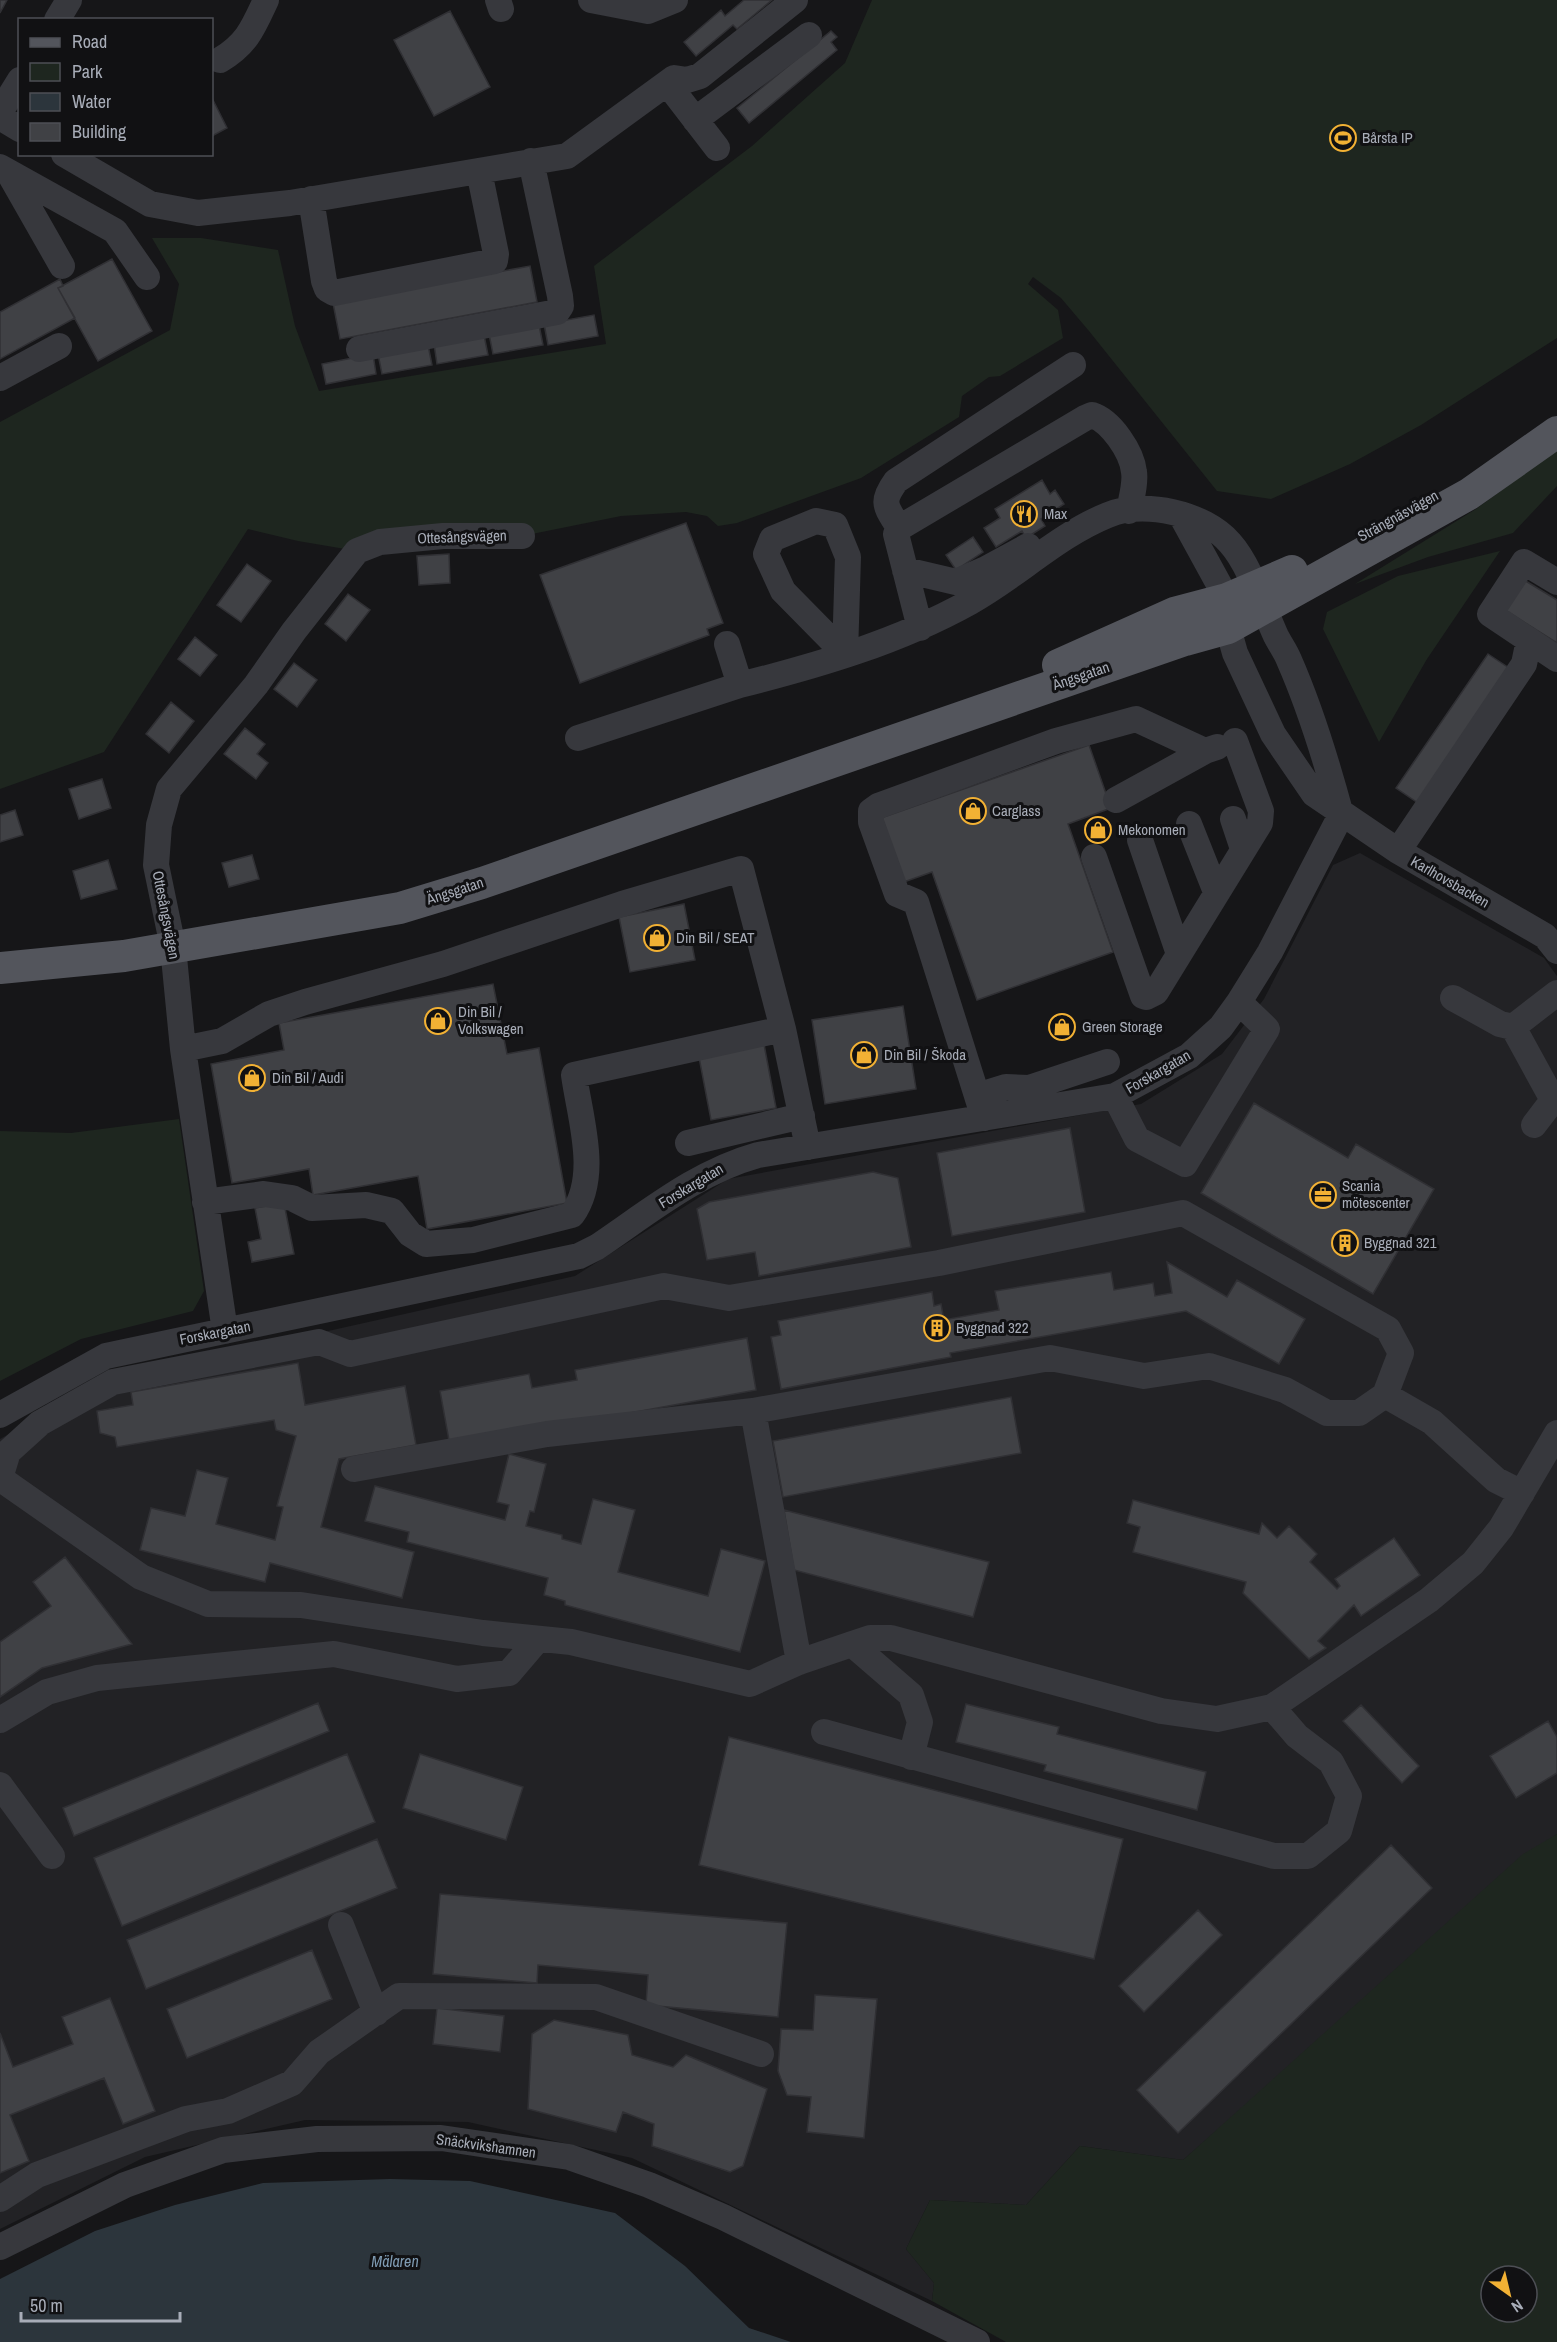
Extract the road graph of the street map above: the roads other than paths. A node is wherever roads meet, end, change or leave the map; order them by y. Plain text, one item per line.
1 (69, 0) edge
2 (266, 0) edge
3 (591, 0) edge
4 (675, 0) edge
5 (795, 0) edge
6 (58, 18) edge
7 (809, 35) dead end
8 (220, 60) dead end
9 (18, 83) edge
10 (667, 83) junction
11 (0, 112) edge
12 (0, 117) edge
13 (695, 120) junction
14 (18, 128) edge
15 (717, 148) dead end
16 (67, 156) edge
17 (531, 161) junction
18 (5, 170) edge
19 (478, 171) junction
20 (311, 200) junction
21 (62, 266) dead end
22 (147, 277) dead end
23 (59, 346) dead end
24 (359, 349) dead end
25 (1073, 365) dead end
26 (0, 378) edge
27 (1557, 411) edge
28 (1557, 432) edge
29 (1131, 498) junction
30 (1181, 515) junction
31 (899, 528) junction
32 (522, 536) dead end
33 (906, 570) junction
34 (1557, 582) edge
35 (1261, 597) junction
36 (1227, 614) junction
37 (920, 628) junction
38 (1529, 640) junction
39 (727, 644) dead end
40 (845, 654) junction
41 (1557, 659) edge
42 (740, 685) junction
43 (1310, 713) junction
44 (1273, 734) junction
45 (578, 738) dead end
46 (1235, 741) junction
47 (1205, 751) junction
48 (1116, 800) dead end
49 (1341, 815) junction
50 (1233, 819) dead end
51 (1190, 824) dead end
52 (1140, 840) dead end
53 (1243, 849) junction
54 (1398, 851) junction
55 (1094, 857) dead end
56 (1216, 892) junction
57 (173, 947) junction
58 (1557, 951) edge
59 (1179, 954) junction
60 (0, 968) edge
61 (1557, 993) edge
62 (1453, 998) dead end
63 (1239, 1002) junction
64 (1513, 1027) junction
65 (783, 1029) junction
66 (183, 1049) junction
67 (1107, 1062) dead end
68 (1115, 1096) junction
69 (980, 1107) junction
70 (802, 1116) junction
71 (1534, 1125) dead end
72 (688, 1143) dead end
73 (808, 1147) junction
74 (205, 1202) junction
75 (225, 1331) junction
76 (1385, 1395) junction
77 (753, 1411) junction
78 (0, 1415) edge
79 (1557, 1433) edge
80 (354, 1469) dead end
81 (1, 1478) edge
82 (1522, 1493) junction
83 (538, 1639) junction
84 (852, 1644) junction
85 (799, 1662) junction
86 (1272, 1707) junction
87 (0, 1720) edge
88 (824, 1732) dead end
89 (911, 1757) junction
90 (0, 1785) edge
91 (52, 1856) dead end
92 (341, 1925) dead end
93 (376, 2013) junction
94 (761, 2054) dead end
95 (0, 2199) edge
96 (0, 2247) edge
97 (977, 2342) edge

1 - 6 street
2 - 8 street
3 - 4 street
5 - 10 street
7 - 13 street
9 - 11 street
10 - 13 street
10 - 17 street
12 - 14 street
13 - 15 street
16 - 20 street
17 - 19 street
17 - 24 street
18 - 21 street
18 - 22 street
19 - 20 street
19 - 20 street
23 - 26 street
25 - 31 street
27 - 35 main road, Strängnäsvägen
28 - 35 main road, Strängnäsvägen
29 - 30 street
29 - 31 street
29 - 33 street
29 - 37 street
30 - 35 street
30 - 36 street
31 - 33 street
32 - 57 street, Ottesångsvägen
33 - 37 street
34 - 38 street
35 - 36 main road, Strängnäsvägen
35 - 43 street
36 - 44 street
36 - 57 main road, Ängsgatan
37 - 40 street
38 - 41 street
38 - 54 street
39 - 42 street
40 - 40 street
40 - 42 street
42 - 45 street
43 - 44 street
43 - 49 street
44 - 46 street
44 - 49 street
46 - 47 street
46 - 53 street
47 - 48 street
47 - 69 street
49 - 54 street, Karlhovsbacken
49 - 63 street, Forskargatan
50 - 53 street
51 - 56 street
52 - 59 street
53 - 56 street
54 - 58 street, Karlhovsbacken
55 - 59 street
56 - 59 street
57 - 60 main road, Ängsgatan
57 - 66 street, Ottesångsvägen
61 - 64 street
62 - 64 street
63 - 68 street, Forskargatan
63 - 68 street
64 - 71 street
65 - 66 street
65 - 70 street
65 - 74 street
66 - 74 street, Ottesångsvägen
67 - 69 street
68 - 69 street, Forskargatan
69 - 73 street, Forskargatan
70 - 72 street
70 - 73 street
73 - 75 street, Forskargatan
74 - 75 street, Ottesångsvägen
75 - 78 street, Forskargatan
76 - 77 street
76 - 81 street
76 - 82 street
77 - 80 street
77 - 85 street
79 - 82 street
81 - 83 street
82 - 86 street
83 - 85 street
83 - 87 street
84 - 85 street
84 - 86 street
84 - 89 street
86 - 89 street
88 - 89 street
90 - 91 street
92 - 93 street
93 - 94 street
93 - 95 street
96 - 97 street, Snäckvikshamnen

